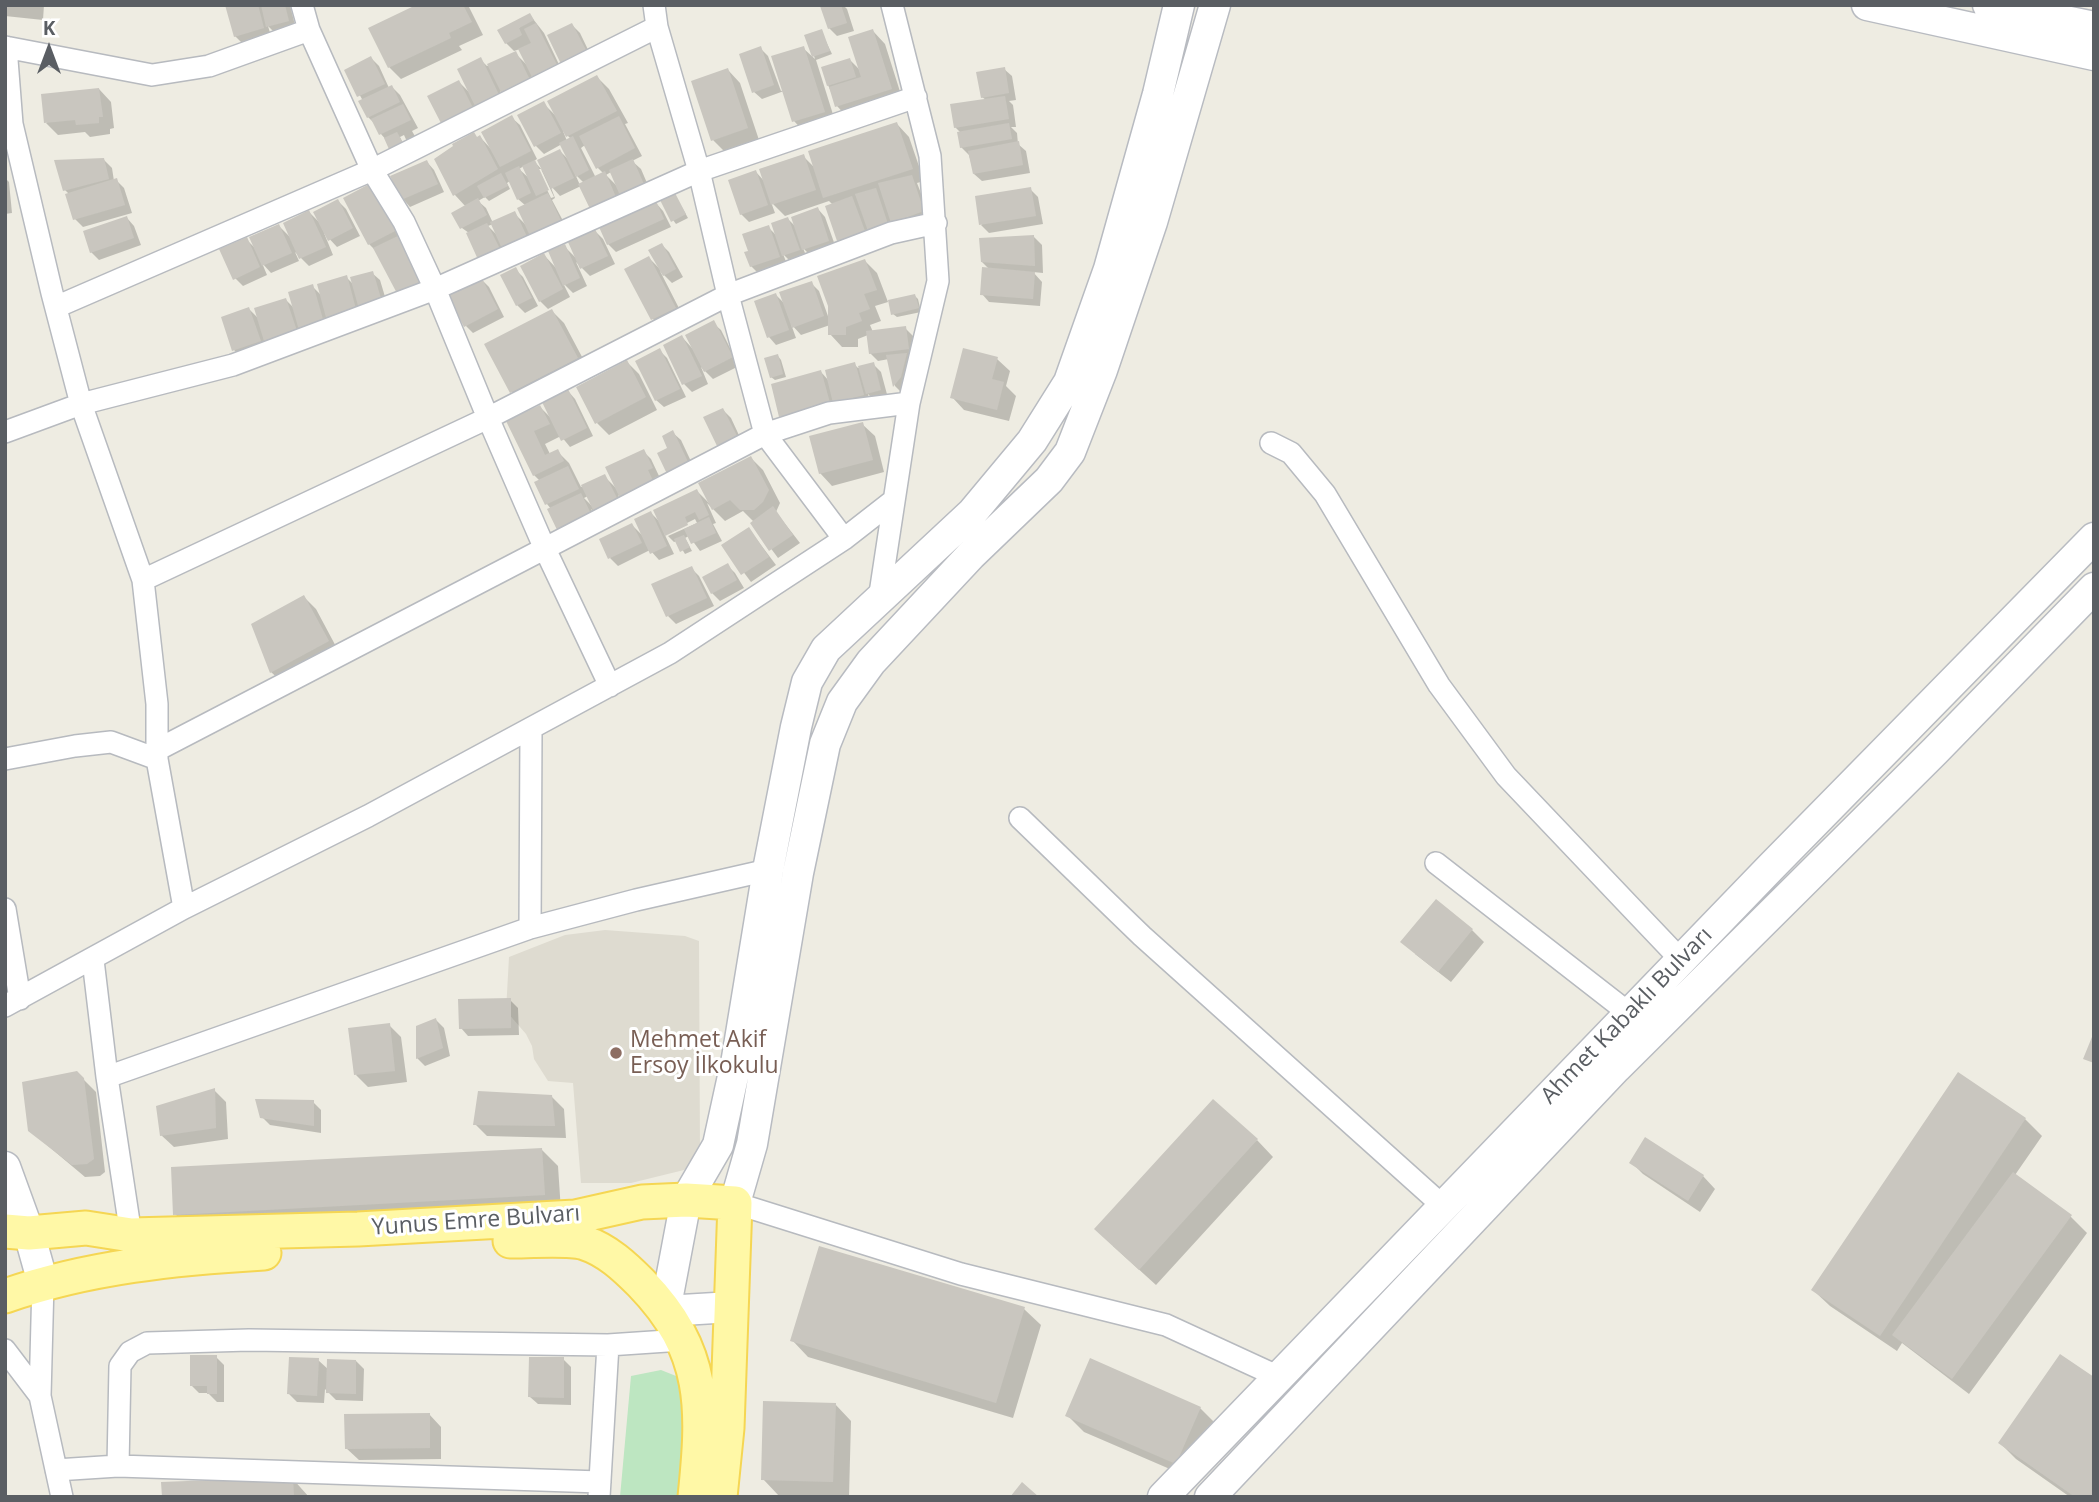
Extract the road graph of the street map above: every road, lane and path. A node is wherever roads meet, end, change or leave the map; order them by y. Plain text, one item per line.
1 (302, 5) edge
2 (654, 5) edge
3 (892, 5) edge
4 (1179, 5) edge
5 (1215, 5) edge
6 (1867, 5) edge
7 (1987, 5) edge
8 (657, 27) junction
9 (2094, 27) edge
10 (309, 30) junction
11 (6, 47) edge
12 (2094, 55) edge
13 (916, 97) junction
14 (372, 170) junction
15 (699, 172) junction
16 (936, 223) junction
17 (435, 289) junction
18 (728, 295) junction
19 (56, 307) junction
20 (909, 403) junction
21 (81, 404) junction
22 (488, 418) junction
23 (5, 432) edge
24 (765, 434) junction
25 (1270, 443) dead end
26 (894, 500) junction
27 (2094, 538) edge
28 (844, 539) junction
29 (545, 549) junction
30 (143, 580) junction
31 (2094, 588) edge
32 (879, 600) junction
33 (610, 687) junction
34 (531, 730) junction
35 (157, 754) junction
36 (5, 759) edge
37 (1020, 818) dead end
38 (1436, 863) dead end
39 (768, 870) junction
40 (184, 908) junction
41 (5, 909) edge
42 (530, 928) junction
43 (93, 960) junction
44 (1681, 960) junction
45 (13, 1003) edge
46 (1630, 1014) junction
47 (107, 1077) junction
48 (5, 1167) edge
49 (686, 1199) junction
50 (736, 1203) junction
51 (1444, 1207) junction
52 (17, 1232) edge
53 (131, 1235) junction
54 (43, 1283) junction
55 (5, 1296) edge
56 (732, 1307) junction
57 (665, 1311) junction
58 (682, 1340) junction
59 (608, 1345) junction
60 (5, 1350) edge
61 (1279, 1377) junction
62 (40, 1396) junction
63 (118, 1466) junction
64 (57, 1470) junction
65 (599, 1489) edge
66 (62, 1497) edge
67 (695, 1497) edge
68 (720, 1497) edge
69 (1163, 1497) edge
70 (1210, 1497) edge

1 - 10 street
2 - 8 street
3 - 13 street
4 - 32 street
5 - 50 street
6 - 12 street
7 - 9 street
8 - 14 street
8 - 15 street
10 - 11 street
10 - 14 street
11 - 19 street
13 - 15 street
13 - 16 street
14 - 17 street
14 - 19 street
15 - 17 street
15 - 18 street
16 - 18 street
16 - 20 street
17 - 21 street
17 - 22 street
18 - 22 street
18 - 24 street
19 - 21 street
20 - 24 street
20 - 26 street
21 - 23 street
21 - 30 street
22 - 29 street
22 - 30 street
24 - 28 street
24 - 29 street
25 - 44 street
26 - 28 street
26 - 32 street
27 - 44 street, Ahmet Kabaklı Bulvarı
28 - 33 street
29 - 33 street
29 - 35 street
30 - 35 street
31 - 70 street, Ahmet Kabaklı Bulvarı
32 - 39 street
33 - 34 street
34 - 40 street
34 - 42 street
35 - 36 street
35 - 40 street
37 - 51 street
38 - 46 street
39 - 42 street
39 - 49 street
40 - 43 street
41 - 45 street
42 - 47 street
43 - 45 street
43 - 47 street
44 - 46 street, Ahmet Kabaklı Bulvarı
46 - 51 street, Ahmet Kabaklı Bulvarı
47 - 53 street
48 - 52 street
49 - 50 main road, Yunus Emre Bulvarı
49 - 53 main road, Yunus Emre Bulvarı
49 - 57 street
50 - 56 main road
50 - 61 street
51 - 61 street, Ahmet Kabaklı Bulvarı
52 - 53 main road, Yunus Emre Bulvarı
52 - 54 street
54 - 55 main road, Yunus Emre Bulvarı
54 - 57 main road, Yunus Emre Bulvarı
54 - 62 street
56 - 57 street
56 - 68 main road
57 - 58 main road, Yunus Emre Bulvarı
58 - 59 street
58 - 67 main road, Yunus Emre Bulvarı
59 - 63 street
59 - 65 street
60 - 62 street
61 - 69 street, Ahmet Kabaklı Bulvarı
62 - 64 street
63 - 64 street
63 - 65 street
64 - 66 street

